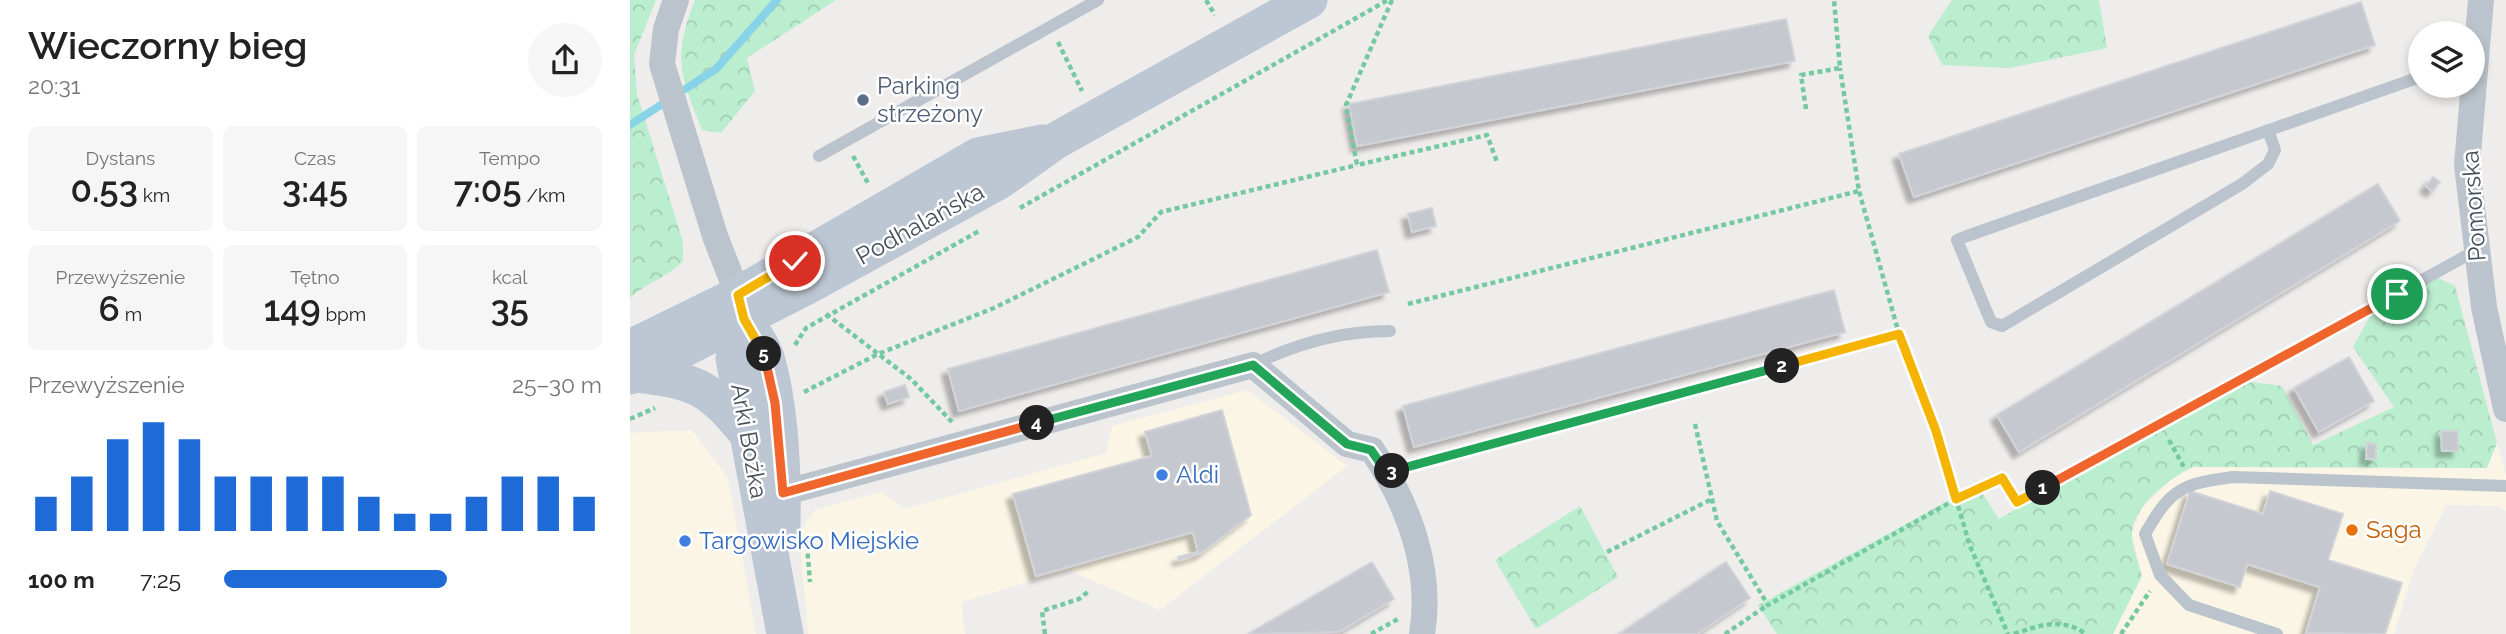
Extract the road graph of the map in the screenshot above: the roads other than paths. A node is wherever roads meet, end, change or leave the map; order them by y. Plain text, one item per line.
1 (676, 0) edge
2 (1098, 0) edge
3 (1309, 0) edge
4 (2481, 0) edge
5 (2478, 21) edge
6 (2408, 80) edge
7 (2471, 98) edge
8 (2268, 130) junction
9 (819, 156) dead end
10 (2477, 250) junction
11 (741, 307) junction
12 (1390, 331) dead end
13 (1253, 365) junction
14 (632, 366) edge
15 (2506, 409) edge
16 (747, 433) junction
17 (2506, 486) edge
18 (772, 501) junction
19 (2017, 502) road end
20 (783, 620) edge
21 (1412, 626) edge
22 (2277, 634) edge

1 - 11 street
2 - 9 lane
3 - 11 street, Podhalańska
4 - 5 street, Pomorska
6 - 8 lane
7 - 10 street, Pomorska
8 - 8 lane
10 - 15 street, Pomorska
10 - 19 lane
11 - 14 street, Podhalańska
11 - 16 street, Arki Bożka
11 - 18 street, Arki Bożka
12 - 13 lane
13 - 18 street
13 - 21 street
14 - 16 street
16 - 18 street, Arki Bożka
17 - 22 lane
18 - 20 street, Arki Bożka

